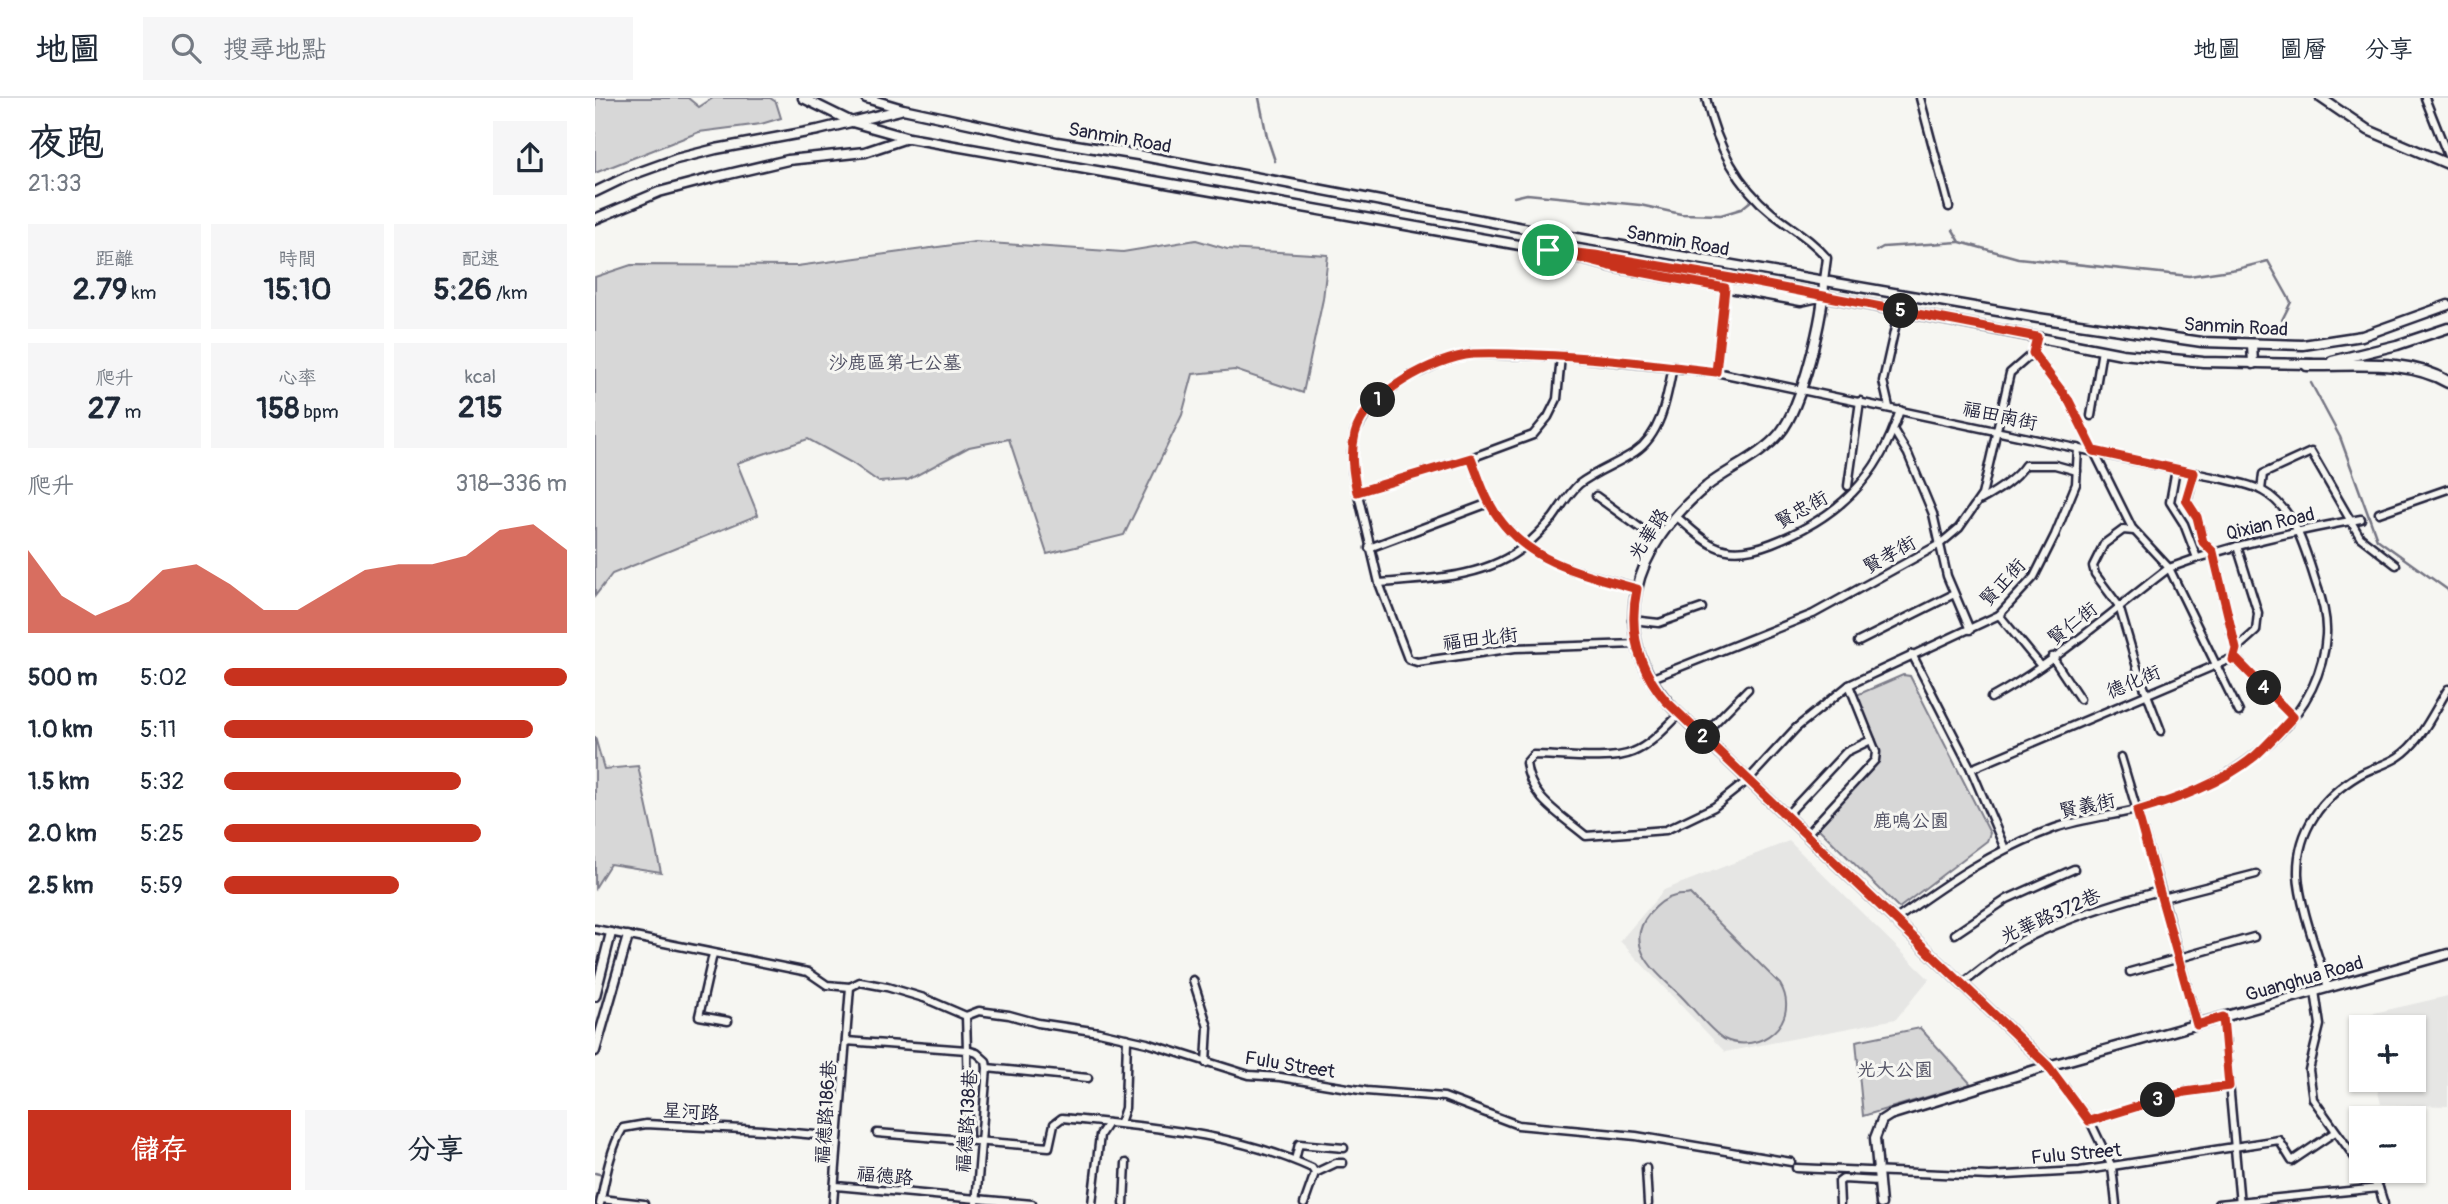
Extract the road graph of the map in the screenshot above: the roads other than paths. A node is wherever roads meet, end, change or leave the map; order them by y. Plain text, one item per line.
1 (803, 98) edge
2 (866, 98) edge
3 (1706, 98) edge
4 (1920, 98) edge
5 (2321, 98) edge
6 (2425, 98) edge
7 (903, 109) junction
8 (852, 122) junction
9 (909, 138) junction
10 (2448, 156) edge
11 (2448, 164) edge
12 (595, 192) edge
13 (1949, 207) dead end
14 (1433, 211) junction
15 (595, 219) edge
16 (1430, 230) junction
17 (1548, 250) junction
18 (1823, 280) junction
19 (1725, 288) junction
20 (1823, 297) junction
21 (2448, 305) edge
22 (1899, 310) junction
23 (2038, 318) junction
24 (2448, 328) edge
25 (2037, 337) junction
26 (2252, 344) junction
27 (2102, 350) junction
28 (2033, 353) junction
29 (1561, 356) junction
30 (2253, 364) junction
31 (2307, 365) junction
32 (1673, 366) junction
33 (1716, 372) junction
34 (2448, 383) edge
35 (1802, 389) junction
36 (1860, 401) junction
37 (1889, 407) junction
38 (1900, 410) junction
39 (2091, 416) dead end
40 (1997, 430) junction
41 (1894, 431) junction
42 (2078, 448) junction
43 (2094, 451) junction
44 (1471, 458) junction
45 (2176, 469) junction
46 (2077, 471) junction
47 (2194, 473) junction
48 (1849, 486) dead end
49 (2448, 489) edge
50 (2261, 490) junction
51 (1357, 492) junction
52 (1596, 496) dead end
53 (1977, 501) junction
54 (1489, 503) junction
55 (2378, 513) dead end
56 (1677, 517) junction
57 (2361, 519) dead end
58 (2350, 521) junction
59 (2298, 530) junction
60 (2135, 531) junction
61 (1658, 541) junction
62 (1940, 544) junction
63 (1525, 546) junction
64 (2237, 546) junction
65 (1369, 548) junction
66 (2213, 552) junction
67 (2197, 558) junction
68 (2396, 565) dead end
69 (2169, 568) junction
70 (1378, 583) junction
71 (1637, 589) junction
72 (1954, 594) junction
73 (2119, 606) junction
74 (1702, 608) dead end
75 (1999, 615) junction
76 (1632, 620) junction
77 (1970, 630) junction
78 (1858, 642) dead end
79 (1637, 644) junction
80 (2236, 649) junction
81 (1912, 654) junction
82 (2053, 657) junction
83 (2233, 660) junction
84 (2216, 663) junction
85 (2041, 666) junction
86 (1650, 679) junction
87 (1849, 685) junction
88 (1748, 689) dead end
89 (2448, 689) edge
90 (2146, 693) junction
91 (1991, 698) dead end
92 (2080, 699) dead end
93 (2239, 712) dead end
94 (1680, 714) junction
95 (2293, 717) junction
96 (2161, 731) dead end
97 (1702, 736) junction
98 (1871, 740) junction
99 (2121, 757) dead end
100 (1971, 769) junction
101 (1748, 780) junction
102 (2137, 811) junction
103 (1786, 817) junction
104 (1806, 835) junction
105 (2005, 849) junction
106 (2074, 869) dead end
107 (2256, 874) dead end
108 (2159, 891) junction
109 (2163, 898) junction
110 (1895, 920) junction
111 (595, 929) edge
112 (611, 933) junction
113 (1955, 934) dead end
114 (628, 936) junction
115 (2254, 937) dead end
116 (713, 954) junction
117 (2448, 954) edge
118 (2179, 958) junction
119 (2130, 972) dead end
120 (1193, 980) dead end
121 (1962, 984) junction
122 (850, 987) junction
123 (2328, 988) junction
124 (2315, 992) junction
125 (595, 996) edge
126 (966, 1016) junction
127 (2223, 1017) junction
128 (728, 1021) dead end
129 (2197, 1025) junction
130 (598, 1032) edge
131 (1127, 1038) junction
132 (846, 1041) junction
133 (967, 1050) junction
134 (595, 1051) edge
135 (1206, 1063) junction
136 (2048, 1066) junction
137 (987, 1068) junction
138 (1088, 1077) dead end
139 (2229, 1086) junction
140 (2089, 1121) junction
141 (1108, 1123) junction
142 (1120, 1123) junction
143 (2335, 1132) junction
144 (877, 1133) dead end
145 (838, 1137) junction
146 (968, 1140) junction
147 (981, 1141) junction
148 (2235, 1146) junction
149 (1344, 1148) dead end
150 (2349, 1150) edge
151 (1296, 1160) junction
152 (1791, 1162) dead end
153 (1126, 1163) dead end
154 (1343, 1163) dead end
155 (2112, 1167) junction
156 (1646, 1168) dead end
157 (1797, 1168) dead end
158 (1878, 1171) junction
159 (1315, 1172) junction
160 (595, 1181) edge
161 (1879, 1181) junction
162 (2375, 1183) edge
163 (604, 1185) junction
164 (836, 1186) junction
165 (2379, 1188) junction
166 (601, 1201) edge
167 (976, 1201) edge
168 (2240, 1203) edge
169 (643, 1204) edge
170 (833, 1204) edge
171 (1032, 1204) edge
172 (1092, 1204) edge
173 (1124, 1204) edge
174 (1304, 1204) edge
175 (1648, 1204) edge
176 (1840, 1204) edge
177 (1881, 1204) edge
178 (2116, 1204) edge
179 (2218, 1204) edge
180 (2384, 1204) edge

1 - 8 street, Sanmin Road
2 - 7 street, Sanmin Road
3 - 18 street
4 - 13 street
5 - 11 street
6 - 10 street
7 - 8 street, Sanmin Road
7 - 14 street, Sanmin Road
8 - 9 street, Sanmin Road
8 - 12 street, Sanmin Road
9 - 15 street, Sanmin Road
9 - 16 street, Sanmin Road
14 - 16 street
14 - 18 street, Sanmin Road
16 - 17 street, Sanmin Road
17 - 19 street, Sanmin Road
17 - 20 street, Sanmin Road
18 - 20 street, 光華路
18 - 23 street, Sanmin Road
19 - 20 street, Sanmin Road
19 - 33 street
20 - 22 street, Sanmin Road
20 - 35 street, 光華路
21 - 26 street, Sanmin Road
22 - 25 street, Sanmin Road
22 - 37 street
23 - 25 street
23 - 26 street, Sanmin Road
24 - 31 street, Sanmin Road
25 - 27 street, Sanmin Road
25 - 28 street
26 - 30 street
27 - 30 street, Sanmin Road
27 - 39 street
28 - 40 street, 賢孝街
28 - 43 street
29 - 32 street, 福田北街
29 - 44 street
29 - 51 street, 福田北街
30 - 31 street, Sanmin Road
31 - 34 main road
32 - 33 street, 福田北街
32 - 63 street
33 - 35 street, 福田北街
35 - 36 street, 福田南街
35 - 56 street, 光華路
36 - 37 street, 福田南街
36 - 48 street
37 - 38 street, 福田南街
38 - 40 street, 福田南街
38 - 41 street, 賢忠街
40 - 42 street, 福田南街
40 - 53 street, 賢孝街
41 - 56 street, 賢忠街
41 - 62 street
42 - 43 street, 福田南街
42 - 46 street, 賢正街
43 - 45 street, 福田南街
43 - 60 street
44 - 51 street
44 - 54 street
45 - 47 street, 福田南街
45 - 67 street
46 - 53 street
46 - 75 street, 賢正街
47 - 50 street, 福田南街
47 - 66 street
49 - 55 street
50 - 58 street
50 - 59 street
51 - 65 street, 福田北街
52 - 61 street
53 - 62 street, 賢孝街
54 - 63 street
54 - 65 street
56 - 61 street, 光華路
57 - 58 street, Qixian Road
58 - 59 street, Qixian Road
58 - 68 street
59 - 64 street, Qixian Road
59 - 95 street, 賢義街
60 - 69 street
60 - 73 street
61 - 71 street, 光華路
62 - 72 street
62 - 86 street, 賢孝街
63 - 70 street
63 - 71 street
64 - 66 street, Qixian Road
64 - 80 street
65 - 70 street, 福田北街
66 - 67 street, Qixian Road
66 - 80 street
67 - 69 street, Qixian Road
69 - 73 street, 賢仁街
69 - 84 street
70 - 79 street, 福田北街
71 - 76 street, 光華路
72 - 77 street
72 - 78 street
73 - 82 street, 賢仁街
73 - 90 street
74 - 76 street
75 - 77 street, 賢正街
75 - 85 street
76 - 79 street, 光華路
77 - 81 street, 賢正街
79 - 86 street, 光華路
80 - 83 street
81 - 87 street, 賢正街
81 - 100 street
82 - 85 street, 賢仁街
82 - 92 street
83 - 84 street, 德化街
83 - 95 street
84 - 90 street, 德化街
84 - 93 street
85 - 91 street, 賢仁街
86 - 94 street, 光華路
87 - 98 street
87 - 101 street, 賢正街
88 - 97 street
89 - 123 street
90 - 96 street
90 - 100 street, 德化街
94 - 97 street, 光華路
94 - 101 street, 賢正街
95 - 102 street, 賢義街
97 - 101 street, 光華路
98 - 103 street
98 - 104 street
99 - 102 street
100 - 105 street
101 - 103 street, 光華路
102 - 105 street, 賢義街
102 - 108 street
103 - 104 street, 光華路
104 - 110 street, 光華路
105 - 110 street, 賢義街
106 - 113 street
107 - 109 street
108 - 109 street
108 - 121 street, 光華路372巷
109 - 118 street
110 - 121 street, 光華路
111 - 112 street
112 - 114 street
112 - 125 street
114 - 116 street
114 - 130 street
115 - 118 street
116 - 122 street, Fulu Street
116 - 128 street
117 - 123 street, Guanghua Road
118 - 119 street
118 - 129 street
120 - 135 street
121 - 136 street, 光華路
122 - 126 street, Fulu Street
122 - 132 street, 福德路186巷
123 - 124 street, Guanghua Road
124 - 127 street, Guanghua Road
124 - 143 street
126 - 131 street, Fulu Street
126 - 133 street, 福德路138巷
127 - 129 street, Guanghua Road
127 - 139 street
129 - 136 street, Guanghua Road
130 - 134 street
131 - 135 street, Fulu Street
131 - 142 street
132 - 133 street, 福德路186巷
132 - 145 street, 福德路186巷
133 - 137 street, 福德路138巷
133 - 146 street
135 - 152 street, Fulu Street
136 - 140 street
136 - 158 street, Guanghua Road
137 - 138 street
137 - 147 street, 福德路138巷
139 - 140 street
139 - 148 street
140 - 155 street
141 - 142 street
141 - 147 street
141 - 172 street
142 - 151 street
143 - 148 street, Fulu Street
143 - 150 street
144 - 146 street
145 - 163 street, 星河路
145 - 164 street, 福德路186巷
146 - 147 street
147 - 167 street, 福德路138巷
148 - 155 street, Fulu Street
148 - 168 street
149 - 151 street
151 - 159 street
153 - 173 street
154 - 159 street
155 - 158 street, Fulu Street
155 - 178 street
156 - 175 street
157 - 158 street, Fulu Street
158 - 161 street
159 - 174 street
160 - 163 street
161 - 176 street
161 - 177 street
162 - 165 street
163 - 166 street, 星河路
164 - 167 street, 福德路
164 - 170 street, 福德路
165 - 168 street
165 - 180 street
166 - 169 street
167 - 171 street, 福德路
168 - 179 street

